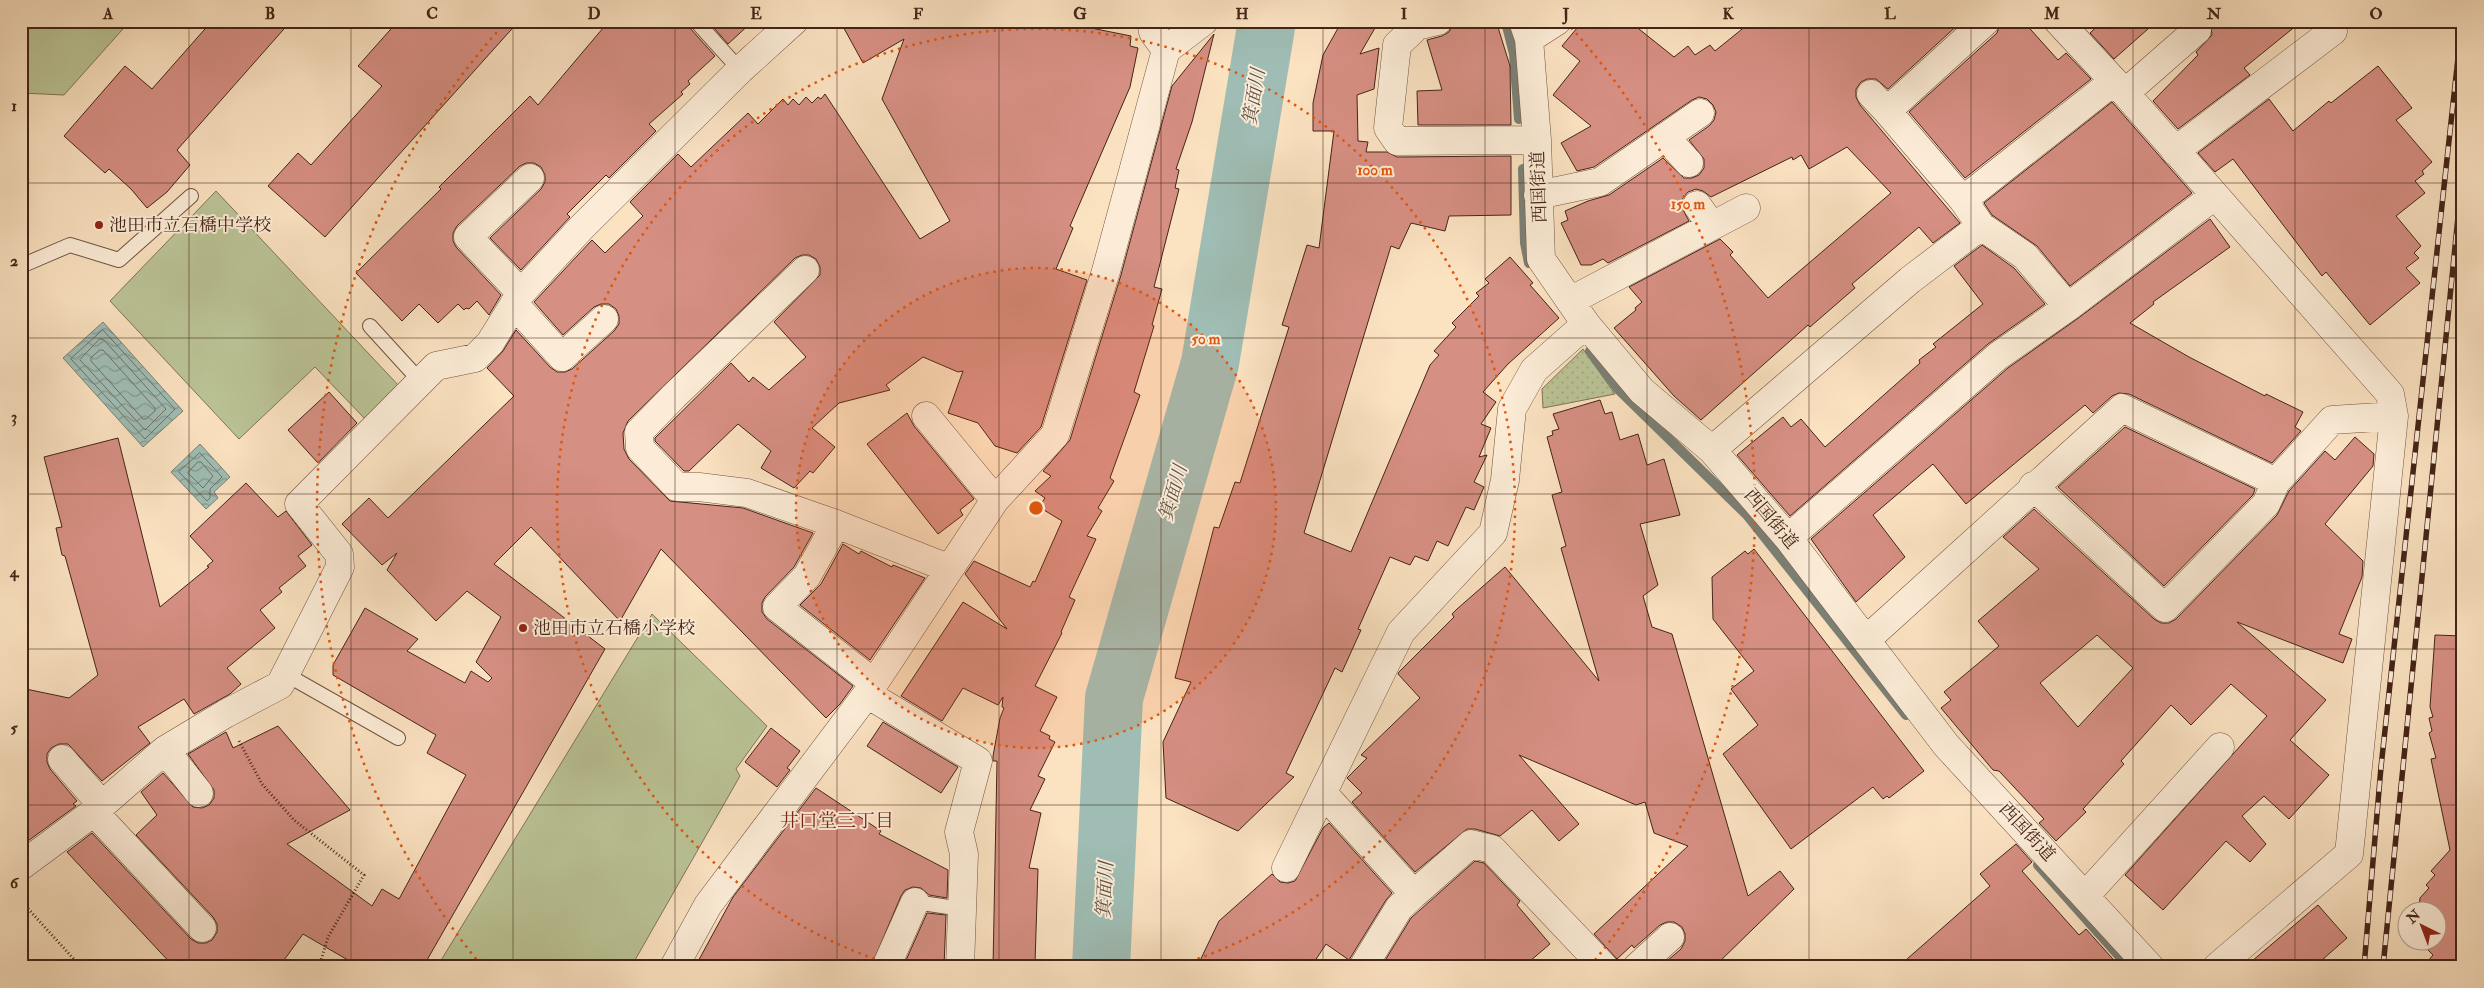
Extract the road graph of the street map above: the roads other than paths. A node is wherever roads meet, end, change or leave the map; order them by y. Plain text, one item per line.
1 (696, 21) edge
2 (794, 21) edge
3 (1150, 21) edge
4 (1438, 21) edge
5 (1557, 21) edge
6 (1986, 21) edge
7 (2058, 21) edge
8 (1201, 23) edge
9 (1526, 30) edge
10 (2197, 30) dead end
11 (2333, 31) dead end
12 (1166, 50) junction
13 (740, 70) junction
14 (2119, 87) junction
15 (1700, 113) dead end
16 (1665, 137) junction
17 (1537, 140) junction
18 (2175, 151) junction
19 (1689, 164) dead end
20 (530, 178) dead end
21 (1538, 195) junction
22 (191, 196) dead end
23 (2214, 196) junction
24 (1963, 200) junction
25 (1746, 208) dead end
26 (1981, 226) junction
27 (21, 266) edge
28 (805, 270) dead end
29 (518, 299) junction
30 (1570, 301) junction
31 (2068, 307) junction
32 (604, 319) dead end
33 (1586, 324) junction
34 (370, 326) dead end
35 (421, 382) junction
36 (926, 416) dead end
37 (2394, 416) junction
38 (1712, 450) junction
39 (2276, 482) junction
40 (2033, 486) junction
41 (994, 500) junction
42 (836, 524) junction
43 (1788, 538) junction
44 (948, 568) junction
45 (1866, 640) junction
46 (287, 675) junction
47 (871, 689) junction
48 (398, 738) dead end
49 (2220, 747) dead end
50 (165, 750) junction
51 (62, 759) dead end
52 (1323, 793) junction
53 (199, 794) dead end
54 (98, 808) junction
55 (21, 866) edge
56 (1286, 868) dead end
57 (1414, 894) junction
58 (2086, 895) junction
59 (915, 902) joint
60 (962, 909) junction
61 (202, 928) dead end
62 (1670, 937) dead end
63 (674, 967) edge
64 (886, 967) edge
65 (960, 967) edge
66 (1363, 967) edge
67 (1604, 967) edge
68 (1637, 967) edge
69 (2150, 967) edge
70 (2217, 967) edge

1 - 13 lane
2 - 13 street
3 - 12 street
4 - 17 street
5 - 9 street
6 - 24 street
7 - 14 street
8 - 12 street
9 - 17 street, 西国街道
10 - 14 street
11 - 18 street
12 - 41 street
13 - 29 street
14 - 18 street
14 - 24 street
15 - 16 street
16 - 19 street
16 - 21 street
17 - 21 street, 西国街道
18 - 23 street
20 - 29 street
21 - 30 street, 西国街道
22 - 27 lane
23 - 31 street
23 - 37 street
24 - 26 street
25 - 30 street
26 - 31 street
26 - 38 street
28 - 42 street
29 - 32 street
29 - 35 street
30 - 33 street, 西国街道
31 - 43 street
33 - 38 street, 西国街道
33 - 52 street
34 - 35 lane
35 - 46 street
36 - 41 street
37 - 39 street
37 - 70 street
38 - 43 street, 西国街道
39 - 40 street
39 - 40 street
40 - 45 street
41 - 44 street
42 - 44 street
42 - 47 street
43 - 45 street, 西国街道
44 - 47 street
45 - 58 street, 西国街道
46 - 48 lane
46 - 50 street
47 - 60 street
47 - 63 street
49 - 58 street
50 - 53 street
50 - 54 street
51 - 54 street
52 - 56 street
52 - 57 street
54 - 55 street
54 - 61 street
57 - 66 street
57 - 67 street
58 - 69 street, 西国街道
59 - 60 lane
59 - 64 street
60 - 65 street
62 - 68 street

